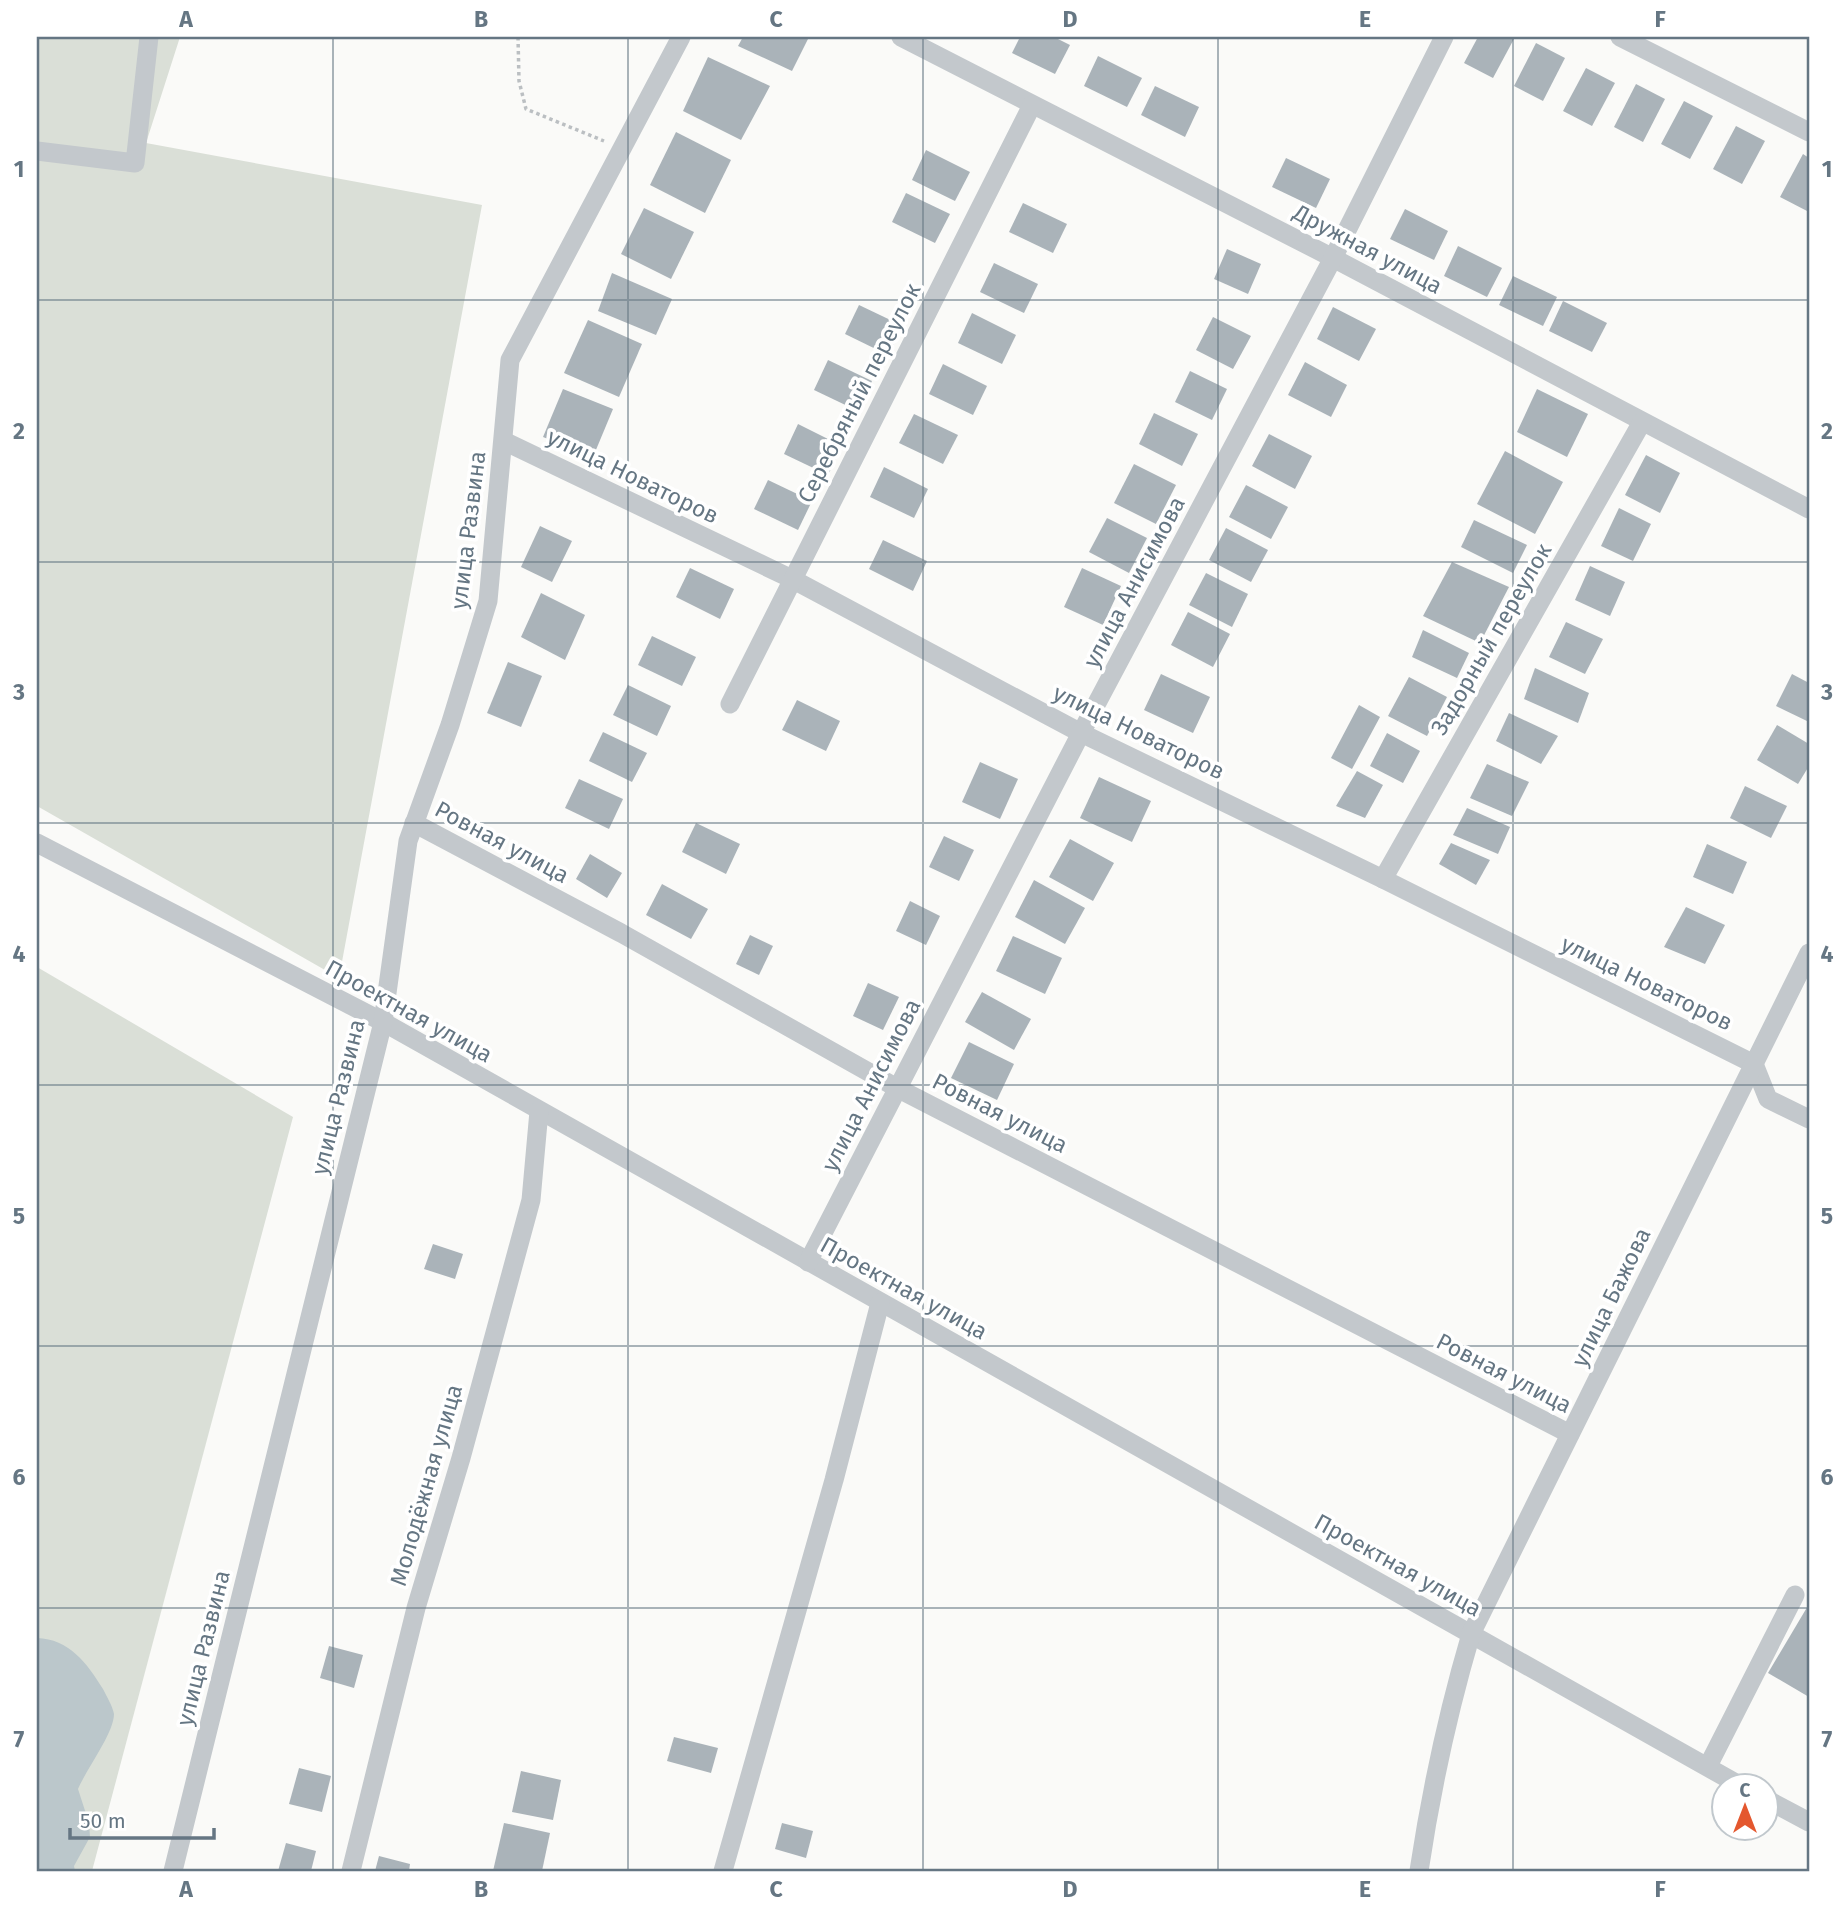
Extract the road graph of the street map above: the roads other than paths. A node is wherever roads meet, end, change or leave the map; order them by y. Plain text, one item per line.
1 (149, 37) edge
2 (681, 37) edge
3 (901, 37) edge
4 (1444, 37) edge
5 (1620, 37) edge
6 (1032, 104) junction
7 (1809, 132) edge
8 (37, 151) edge
9 (1333, 258) junction
10 (1643, 422) junction
11 (504, 441) junction
12 (1809, 509) edge
13 (792, 579) junction
14 (730, 704) dead end
15 (1082, 733) junction
16 (414, 823) junction
17 (37, 843) edge
18 (1383, 879) junction
19 (1809, 953) edge
20 (383, 1022) junction
21 (1754, 1064) junction
22 (897, 1088) junction
23 (539, 1111) junction
24 (1809, 1119) edge
25 (807, 1262) junction
26 (880, 1303) junction
27 (1570, 1434) junction
28 (1795, 1595) dead end
29 (1471, 1634) junction
30 (1708, 1766) junction
31 (1718, 1772) edge
32 (1780, 1806) edge
33 (1809, 1822) edge
34 (173, 1871) edge
35 (351, 1871) edge
36 (723, 1871) edge
37 (1419, 1871) edge

1 - 8 street
2 - 11 street, улица Развина
3 - 6 street, Дружная улица
4 - 9 street, улица Анисимова
5 - 7 street
6 - 9 street, Дружная улица
6 - 13 street, Серебряный переулок
9 - 10 street, Дружная улица
9 - 15 street, улица Анисимова
10 - 12 street, Дружная улица
10 - 18 street, Задорный переулок
11 - 13 street, улица Новаторов
11 - 16 street, улица Развина
13 - 14 street, Серебряный переулок
13 - 15 street, улица Новаторов
15 - 18 street, улица Новаторов
15 - 22 street, улица Анисимова
16 - 20 street, улица Развина
16 - 22 street, Ровная улица
17 - 20 street, Проектная улица
18 - 21 street, улица Новаторов
19 - 21 street, улица Бажова
20 - 23 street, Проектная улица
20 - 34 street, улица Развина
21 - 24 street
21 - 27 street, улица Бажова
22 - 25 street, улица Анисимова
22 - 27 street, Ровная улица
23 - 25 street, Проектная улица
23 - 35 street, Молодёжная улица
25 - 26 street, Проектная улица
26 - 29 street, Проектная улица
26 - 36 street
27 - 29 street, улица Бажова
28 - 30 street
29 - 30 street, Проектная улица
29 - 37 street, улица Бажова
30 - 31 street, Проектная улица
32 - 33 street

